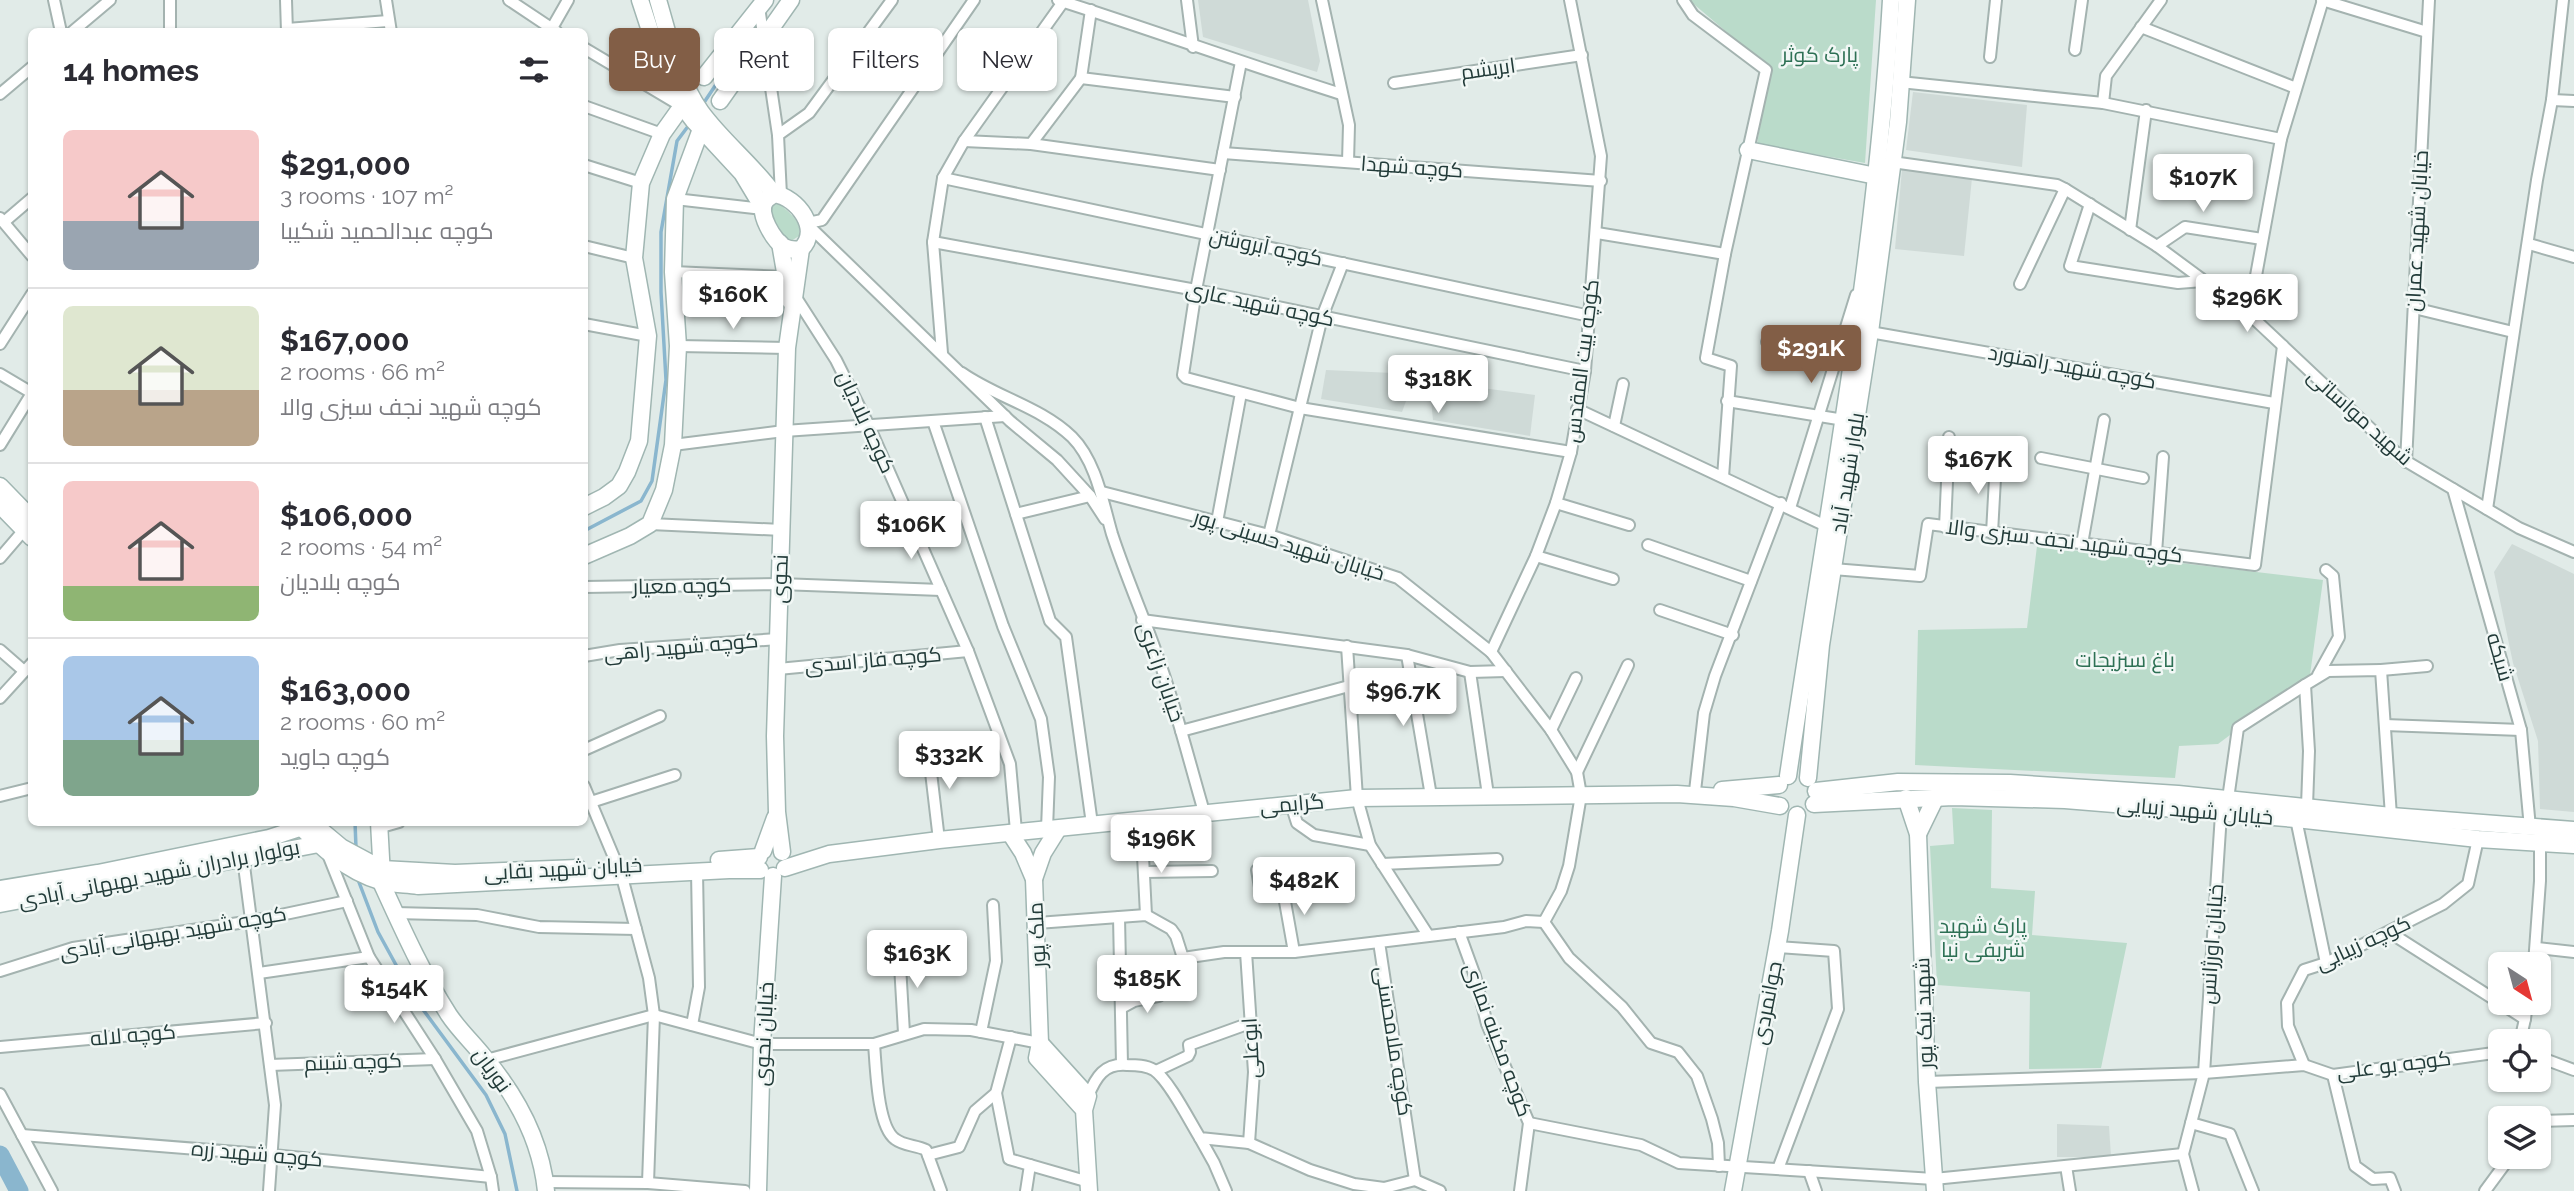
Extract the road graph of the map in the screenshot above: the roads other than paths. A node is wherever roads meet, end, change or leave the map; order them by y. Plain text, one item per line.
1 (54, 0) edge
2 (110, 0) edge
3 (170, 0) edge
4 (286, 0) edge
5 (386, 0) edge
6 (509, 0) edge
7 (568, 0) edge
8 (640, 0) edge
9 (659, 0) edge
10 (791, 0) edge
11 (892, 0) edge
12 (974, 0) edge
13 (1187, 0) edge
14 (1322, 0) edge
15 (1570, 0) edge
16 (1683, 0) edge
17 (1891, 0) edge
18 (1907, 0) edge
19 (1996, 0) edge
20 (2082, 0) edge
21 (2161, 0) edge
22 (2323, 0) edge
23 (2429, 0) edge
24 (2563, 0) edge
25 (1060, 1) edge
26 (761, 3) edge
27 (1091, 10) junction
28 (390, 26) edge
29 (2141, 27) junction
30 (60, 28) edge
31 (77, 28) edge
32 (170, 28) edge
33 (287, 28) edge
34 (338, 28) edge
35 (551, 28) edge
36 (555, 28) edge
37 (763, 28) edge
38 (772, 28) edge
39 (2427, 32) junction
40 (1193, 47) junction
41 (588, 50) edge
42 (2075, 50) dead end
43 (1582, 55) junction
44 (1990, 57) dead end
45 (1241, 62) junction
46 (28, 70) edge
47 (704, 77) dead end
48 (1081, 78) junction
49 (1900, 82) junction
50 (1394, 83) dead end
51 (2296, 88) junction
52 (727, 91) edge
53 (772, 91) edge
54 (0, 94) edge
55 (1341, 94) junction
56 (1235, 97) junction
57 (2552, 100) junction
58 (720, 101) dead end
59 (2574, 101) edge
60 (2102, 103) junction
61 (682, 106) junction
62 (588, 107) edge
63 (2146, 110) junction
64 (701, 129) junction
65 (662, 134) junction
66 (778, 135) junction
67 (2281, 139) junction
68 (964, 141) junction
69 (1031, 144) junction
70 (1748, 150) junction
71 (1223, 153) junction
72 (1348, 162) junction
73 (1892, 162) junction
74 (588, 166) edge
75 (1220, 170) junction
76 (1876, 176) junction
77 (943, 178) junction
78 (1601, 181) junction
79 (755, 182) junction
80 (642, 183) junction
81 (2065, 189) junction
82 (777, 195) junction
83 (675, 199) junction
84 (28, 201) edge
85 (2090, 204) junction
86 (763, 209) junction
87 (2, 220) edge
88 (809, 225) junction
89 (2130, 230) junction
90 (1597, 233) junction
91 (1207, 234) junction
92 (2263, 239) junction
93 (933, 242) junction
94 (779, 243) junction
95 (2529, 244) junction
96 (2157, 246) junction
97 (588, 247) edge
98 (804, 247) junction
99 (28, 251) edge
100 (1725, 254) junction
101 (841, 257) junction
102 (2574, 257) edge
103 (634, 258) junction
104 (1343, 263) junction
105 (673, 272) junction
106 (1863, 272) junction
107 (786, 277) junction
108 (2203, 281) junction
109 (2020, 284) dead end
110 (1196, 290) junction
111 (28, 300) edge
112 (793, 301) junction
113 (2414, 308) junction
114 (2249, 314) junction
115 (1590, 316) junction
116 (1322, 317) junction
117 (588, 325) edge
118 (1870, 332) junction
119 (2513, 332) junction
120 (648, 336) junction
121 (1768, 342) dead end
122 (0, 344) edge
123 (678, 346) junction
124 (2283, 346) junction
125 (787, 348) junction
126 (942, 353) junction
127 (1836, 354) junction
128 (1586, 372) junction
129 (962, 373) junction
130 (0, 374) edge
131 (1623, 384) dead end
132 (28, 391) edge
133 (1241, 393) junction
134 (28, 400) edge
135 (1727, 401) junction
136 (2274, 402) junction
137 (1300, 408) junction
138 (1577, 409) junction
139 (1819, 415) junction
140 (1005, 416) junction
141 (985, 417) junction
142 (1843, 420) junction
143 (2104, 420) dead end
144 (933, 421) junction
145 (869, 426) junction
146 (1615, 426) junction
147 (784, 431) junction
148 (1950, 438) dead end
149 (673, 444) junction
150 (0, 445) edge
151 (1571, 452) junction
152 (2163, 457) dead end
153 (2041, 458) dead end
154 (1996, 460) dead end
155 (2406, 461) junction
156 (2097, 468) junction
157 (1723, 477) junction
158 (2144, 478) dead end
159 (0, 486) edge
160 (2453, 489) junction
161 (1102, 492) junction
162 (1090, 496) junction
163 (1556, 503) junction
164 (0, 505) edge
165 (588, 505) edge
166 (1785, 506) junction
167 (2487, 509) junction
168 (1016, 514) junction
169 (1217, 522) junction
170 (649, 524) junction
171 (1629, 525) dead end
172 (1826, 526) junction
173 (1944, 527) junction
174 (28, 528) edge
175 (28, 528) edge
176 (28, 530) edge
177 (782, 530) junction
178 (1992, 533) junction
179 (1112, 534) junction
180 (1269, 535) junction
181 (2082, 544) junction
182 (1648, 545) dead end
183 (2573, 548) edge
184 (2156, 553) junction
185 (588, 554) edge
186 (1536, 556) junction
187 (0, 558) edge
188 (1833, 569) junction
189 (2326, 570) dead end
190 (1613, 579) dead end
191 (1751, 581) junction
192 (780, 584) junction
193 (588, 587) edge
194 (941, 590) junction
195 (1660, 610) dead end
196 (1142, 620) junction
197 (1733, 635) junction
198 (778, 639) junction
199 (1346, 646) junction
200 (0, 650) edge
201 (968, 652) junction
202 (1491, 652) junction
203 (588, 655) edge
204 (1407, 655) junction
205 (1628, 666) dead end
206 (2427, 666) dead end
207 (28, 667) edge
208 (778, 669) junction
209 (2381, 670) junction
210 (1506, 671) junction
211 (1470, 672) junction
212 (1576, 678) dead end
213 (2316, 678) junction
214 (2305, 685) junction
215 (1349, 686) junction
216 (0, 698) edge
217 (660, 716) dead end
218 (2385, 725) junction
219 (1551, 730) junction
220 (2521, 730) junction
221 (1181, 731) junction
222 (928, 747) dead end
223 (588, 748) edge
224 (1791, 759) junction
225 (1809, 762) junction
226 (1577, 772) junction
227 (674, 775) dead end
228 (1784, 781) junction
229 (28, 789) edge
230 (1695, 791) junction
231 (1813, 791) junction
232 (1677, 794) junction
233 (588, 795) edge
234 (1488, 795) junction
235 (1581, 795) junction
236 (0, 796) edge
237 (1431, 796) junction
238 (1936, 797) junction
239 (1357, 798) junction
240 (1906, 798) junction
241 (2228, 799) junction
242 (2146, 800) junction
243 (591, 802) junction
244 (1291, 804) junction
245 (1780, 806) junction
246 (2307, 806) junction
247 (1203, 812) junction
248 (2221, 814) junction
249 (1797, 815) junction
250 (2391, 816) junction
251 (2296, 820) junction
252 (1092, 824) junction
253 (302, 826) edge
254 (309, 826) edge
255 (378, 826) edge
256 (2530, 828) junction
257 (1053, 829) junction
258 (2574, 830) edge
259 (1013, 832) junction
260 (1918, 834) junction
261 (1142, 836) dead end
262 (2478, 839) junction
263 (939, 840) junction
264 (2540, 843) junction
265 (1370, 845) junction
266 (2574, 845) edge
267 (327, 846) junction
268 (243, 858) junction
269 (1497, 859) dead end
270 (773, 861) junction
271 (1382, 864) junction
272 (1257, 870) dead end
273 (377, 871) junction
274 (697, 871) junction
275 (1212, 871) dead end
276 (620, 872) junction
277 (1145, 872) junction
278 (1034, 879) junction
279 (0, 889) edge
280 (347, 901) junction
281 (0, 904) edge
282 (993, 905) dead end
283 (395, 913) junction
284 (1146, 915) junction
285 (1119, 917) junction
286 (252, 920) junction
287 (1544, 922) junction
288 (1038, 923) junction
289 (636, 929) junction
290 (1459, 932) junction
291 (2389, 932) junction
292 (1428, 935) junction
293 (1379, 942) junction
294 (1777, 947) junction
295 (899, 948) dead end
296 (2537, 948) junction
297 (1246, 952) junction
298 (1294, 952) junction
299 (2536, 952) edge
300 (2574, 952) edge
301 (369, 957) junction
302 (1183, 958) junction
303 (2326, 963) junction
304 (0, 971) edge
305 (259, 973) junction
306 (1121, 1008) junction
307 (654, 1014) junction
308 (2526, 1015) edge
309 (2525, 1019) junction
310 (266, 1023) junction
311 (1250, 1023) junction
312 (692, 1025) junction
313 (2523, 1029) edge
314 (981, 1032) junction
315 (904, 1033) junction
316 (1011, 1037) junction
317 (1040, 1043) junction
318 (762, 1044) junction
319 (874, 1044) junction
320 (0, 1047) edge
321 (2574, 1053) edge
322 (2488, 1054) edge
323 (435, 1059) junction
324 (486, 1059) junction
325 (2551, 1061) edge
326 (1122, 1064) junction
327 (270, 1065) junction
328 (2304, 1065) junction
329 (2572, 1068) edge
330 (1156, 1071) junction
331 (2204, 1073) junction
332 (2333, 1075) junction
333 (1927, 1082) junction
334 (996, 1093) junction
335 (0, 1094) edge
336 (1086, 1103) junction
337 (2574, 1120) edge
338 (2551, 1121) edge
339 (1529, 1123) junction
340 (2191, 1123) junction
341 (22, 1135) junction
342 (1200, 1138) junction
343 (1249, 1143) junction
344 (2183, 1154) junction
345 (273, 1155) junction
346 (928, 1155) junction
347 (1030, 1166) junction
348 (1719, 1166) junction
349 (2066, 1166) junction
350 (1737, 1168) junction
351 (1778, 1169) junction
352 (2501, 1169) edge
353 (1809, 1171) junction
354 (491, 1177) junction
355 (1339, 1179) junction
356 (1415, 1180) junction
357 (648, 1183) junction
358 (1935, 1185) edge
359 (546, 1187) edge
360 (619, 1187) edge
361 (1089, 1187) edge
362 (1370, 1189) edge
363 (52, 1191) edge
364 (270, 1191) edge
365 (493, 1191) edge
366 (745, 1191) edge
367 (758, 1191) edge
368 (941, 1191) edge
369 (1026, 1191) edge
370 (1226, 1191) edge
371 (1337, 1191) edge
372 (1440, 1191) edge
373 (1520, 1191) edge
374 (1733, 1191) edge
375 (1816, 1191) edge
376 (2070, 1191) edge
377 (2193, 1191) edge
378 (2253, 1191) edge
379 (2395, 1191) edge
380 (2485, 1191) edge

1 - 30 street
2 - 31 street
3 - 32 street
4 - 33 street
5 - 28 street
6 - 35 street
7 - 36 street
8 - 61 main road
9 - 79 main road
10 - 38 main road
11 - 66 street
12 - 88 street
13 - 40 street
14 - 55 street
15 - 43 street, کوچه بیت المقدس
16 - 70 street
17 - 76 main road, بلوار شهید آباد
18 - 49 main road, بلوار شهید آباد
19 - 44 street
20 - 42 street
21 - 29 street
22 - 39 street
22 - 51 street
23 - 39 street, خیابان شهید عمران
24 - 57 street
25 - 27 street
25 - 68 street
26 - 37 street
26 - 47 main road
27 - 40 street
27 - 48 street
28 - 34 street
29 - 51 street
29 - 60 street
39 - 113 street, خیابان شهید عمران
40 - 45 street
41 - 61 street
43 - 50 street, ابریشم
43 - 78 street, کوچه بیت المقدس
45 - 55 street
45 - 56 street
46 - 54 street
48 - 56 street
48 - 69 street
49 - 60 street
49 - 73 main road, بلوار شهید آباد
51 - 67 street
52 - 58 main road
53 - 66 street
55 - 72 street
56 - 71 street
57 - 59 street
57 - 95 street
60 - 63 street
61 - 64 main road
61 - 65 main road
62 - 65 street
63 - 67 street
63 - 89 street
64 - 79 main road
64 - 83 main road
65 - 80 main road
66 - 82 street
67 - 92 street
68 - 69 street
68 - 77 street
69 - 75 street
70 - 76 main road
70 - 100 street
71 - 72 street, کوچه شهدا
71 - 75 street
72 - 78 street, کوچه شهدا
73 - 81 street, شهید مواساتی
73 - 118 main road, بلوار شهید آباد
74 - 80 street
75 - 91 street
76 - 106 main road, بلوار شهید آباد
77 - 91 street, کوچه آبروشن
77 - 93 street
78 - 90 street, کوچه بیت المقدس
79 - 82 main road
79 - 86 main road
80 - 103 main road
81 - 85 street, شهید مواساتی
81 - 109 street
82 - 86 main road
82 - 88 main road
83 - 86 street
83 - 105 main road
84 - 87 street
85 - 89 street, شهید مواساتی
85 - 108 street
86 - 94 main road
87 - 99 street
88 - 98 main road
88 - 101 street
89 - 96 street, شهید مواساتی
90 - 100 street
90 - 115 street, کوچه بیت المقدس
91 - 104 street, کوچه آبروشن
91 - 110 street
92 - 96 street
92 - 114 street
93 - 110 street, کوچه شهید عاری
93 - 126 street
94 - 98 main road
94 - 107 main road
95 - 102 street
95 - 119 street
96 - 108 street, شهید مواساتی
97 - 103 street
98 - 101 street
98 - 112 main road, نحوی
100 - 135 street
101 - 126 street
103 - 120 main road
104 - 115 street, کوچه آبروشن
104 - 116 street
105 - 107 street
105 - 123 main road
106 - 127 street
106 - 142 main road, بلوار شهید آباد
107 - 112 main road
108 - 114 street, شهید مواساتی
110 - 116 street, کوچه شهید عاری
110 - 133 street
111 - 122 street
112 - 125 main road, نحوی
112 - 145 street, کوچه بلادیان
113 - 119 street
113 - 155 street, خیابان شهید عمران
114 - 124 street, شهید مواساتی
115 - 128 street, کوچه بیت المقدس
116 - 128 street, کوچه شهید عاری
116 - 137 street
117 - 120 street
118 - 136 street, کوچه شهید راهنورد
118 - 188 main road, بلوار شهید آباد
119 - 167 street
120 - 165 main road
121 - 127 street
123 - 125 street
123 - 149 main road
124 - 136 street
124 - 155 street, شهید مواساتی
125 - 147 main road, نحوی
126 - 129 street
127 - 139 street
128 - 138 street, کوچه بیت المقدس
129 - 140 street
129 - 161 street
130 - 132 street
131 - 146 street
133 - 137 street
133 - 169 street
134 - 150 street
135 - 139 street
135 - 157 street
136 - 184 street, کوچه شهید نجف سبزی والا
137 - 151 street
137 - 180 street
138 - 146 street
138 - 151 street, کوچه بیت المقدس
139 - 142 street
139 - 166 street
140 - 141 street
140 - 162 street
141 - 144 street
141 - 168 street
142 - 172 main road, بلوار شهید آباد
143 - 156 street
144 - 145 street
144 - 257 street
145 - 147 street
145 - 194 street, کوچه بلادیان
146 - 157 street
147 - 149 street
147 - 177 main road, نحوی
148 - 173 street
149 - 170 main road
151 - 163 street, کوچه بیت المقدس
152 - 184 street
153 - 156 street
154 - 178 street
155 - 160 street, شهید مواساتی
156 - 158 street
156 - 181 street
157 - 166 street
159 - 174 main road
160 - 167 street, شهید مواساتی
160 - 220 street, شبکه
161 - 169 street, خیابان شهید حسینی پور
161 - 179 street
162 - 168 street
162 - 179 street
163 - 171 street
163 - 186 street, کوچه بیت المقدس
164 - 175 main road
166 - 172 street
166 - 191 street
167 - 183 street, شهید مواساتی
168 - 252 street
169 - 180 street, خیابان شهید حسینی پور
170 - 177 street
170 - 185 main road
172 - 224 main road, بلوار شهید آباد
173 - 178 street, کوچه شهید نجف سبزی والا
173 - 188 street, کوچه شهید نجف سبزی والا
176 - 187 street
177 - 192 main road, نحوی
178 - 181 street, کوچه شهید نجف سبزی والا
179 - 196 street, خیابان زاغری
180 - 202 street, خیابان شهید حسینی پور
181 - 184 street, کوچه شهید نجف سبزی والا
182 - 191 street
186 - 190 street
186 - 202 street, کوچه بیت المقدس
188 - 225 main road, بلوار شهید آباد
189 - 213 street
191 - 197 street
192 - 193 street, کوچه معیار
192 - 194 street, کوچه معیار
192 - 198 main road, نحوی
194 - 201 street, کوچه بلادیان
195 - 197 street
196 - 199 street
196 - 221 street, خیابان زاغری
197 - 230 street
198 - 203 street, کوچه شهید راهی
198 - 208 main road, نحوی
199 - 204 street
199 - 215 street
200 - 207 street
201 - 208 street, کوچه فاز اسدی
201 - 259 street, کوچه بلادیان
202 - 210 street, خیابان شهید حسینی پور
204 - 211 street
204 - 237 street
205 - 226 street
206 - 209 street
207 - 216 street
208 - 270 main road, نحوی
209 - 213 street
209 - 218 street
210 - 211 street
210 - 219 street, خیابان شهید حسینی پور
211 - 234 street
212 - 219 street
213 - 214 street
214 - 241 street
214 - 246 street
215 - 221 street
215 - 239 street
217 - 223 street
218 - 220 street
218 - 250 street
219 - 226 street, خیابان شهید حسینی پور
220 - 256 street, شبکه
221 - 247 street, خیابان زاغری
222 - 263 street
224 - 225 main road
224 - 228 main road, بلوار شهید آباد
225 - 231 main road, بلوار شهید آباد
226 - 235 street, خیابان شهید حسینی پور
227 - 243 street
228 - 230 main road
228 - 231 main road
228 - 245 main road
229 - 236 street
230 - 232 main road
231 - 240 main road, خیابان شهید زیبایی
231 - 242 main road, خیابان شهید زیبایی
231 - 249 main road
232 - 235 main road, گرایمی
232 - 245 main road
233 - 243 street
234 - 235 main road, گرایمی
234 - 237 main road, گرایمی
235 - 287 street, خیابان شهید حسینی پور
237 - 239 main road, گرایمی
238 - 240 main road, خیابان شهید زیبایی
238 - 242 main road, خیابان شهید زیبایی
238 - 260 main road, شهید نیک پور
239 - 244 main road, گرایمی
239 - 265 street
240 - 260 main road, شهید نیک پور
241 - 242 main road, خیابان شهید زیبایی
241 - 246 main road, خیابان شهید زیبایی
242 - 248 main road, خیابان شهید زیبایی
243 - 276 street
244 - 247 main road, گرایمی
244 - 265 street
245 - 249 main road
246 - 250 main road, خیابان شهید زیبایی
247 - 252 main road, گرایمی
248 - 251 main road, خیابان شهید زیبایی
248 - 331 street, خیابان اورژانس
249 - 294 main road, جوانمردی
250 - 256 main road, خیابان شهید زیبایی
251 - 262 main road, خیابان شهید زیبایی
251 - 303 street
252 - 257 main road, گرایمی
253 - 279 main road, بولوار برادران شهید بهبهانی آبادی
254 - 267 main road
255 - 273 main road, نوریان
256 - 258 main road, خیابان شهید زیبایی
257 - 259 main road, گرایمی
257 - 278 main road
259 - 263 main road, گرایمی
259 - 278 main road, ملک پور
260 - 333 main road, شهید نیک پور
261 - 277 street
262 - 264 main road, خیابان شهید زیبایی
262 - 291 street, کوچه زیبایی
263 - 270 main road, گرایمی
264 - 266 main road, خیابان شهید زیبایی
264 - 296 street
265 - 271 street
267 - 268 main road, بولوار برادران شهید بهبهانی آبادی
267 - 273 main road
267 - 273 main road
267 - 280 street
268 - 281 main road, بولوار برادران شهید بهبهانی آبادی
268 - 286 street
269 - 271 street
270 - 274 main road, خیابان شهید بقایی
270 - 276 main road, خیابان شهید بقایی
270 - 318 main road, خیابان نحوی
271 - 292 street
272 - 298 street
273 - 276 main road, خیابان شهید بقایی
273 - 283 main road, نوریان
274 - 276 main road, خیابان شهید بقایی
274 - 312 street
275 - 277 street
276 - 289 street
277 - 284 street
278 - 288 main road, ملک پور
280 - 286 street, کوچه شهید بهبهانی آبادی
280 - 301 street
282 - 314 street
283 - 289 street
283 - 324 main road, نوریان
284 - 285 street
284 - 302 street
285 - 288 street
285 - 306 street
286 - 304 street, کوچه شهید بهبهانی آبادی
286 - 305 street
287 - 290 street, کوچه ملامحسنی
287 - 348 street
288 - 317 main road, ملک پور
289 - 307 street
290 - 292 street, کوچه ملامحسنی
290 - 339 street, کوچه مکینه نمازی
291 - 303 street, کوچه زیبایی
291 - 309 street
292 - 293 street, کوچه ملامحسنی
293 - 298 street
293 - 356 street, کوچه ملامحسنی
294 - 350 main road, جوانمردی
294 - 351 street
295 - 315 street
296 - 299 street
296 - 300 street
297 - 298 street
297 - 302 street
297 - 311 street, ابوعلی
301 - 305 street
301 - 323 street
302 - 306 street
303 - 328 street, کوچه زیبایی
305 - 310 street
306 - 326 street
307 - 312 street
307 - 324 street
307 - 357 street
308 - 309 street
309 - 313 street
310 - 320 street, کوچه لاله
310 - 327 street
311 - 330 street
311 - 343 street, ابوعلی
312 - 318 street
314 - 315 street
314 - 316 street
315 - 319 street
316 - 317 street
316 - 334 street
317 - 336 main road
318 - 319 street
318 - 367 main road, خیابان نحوی
319 - 346 street
321 - 329 street
322 - 332 street, کوچه بو علی
323 - 327 street, کوچه شبنم
323 - 354 street
324 - 359 main road, نوریان
325 - 329 street
326 - 330 street
326 - 336 street
327 - 345 street
328 - 331 street, کوچه بو علی
328 - 332 street, کوچه بو علی
330 - 342 street
331 - 333 street, کوچه بو علی
331 - 340 street, خیابان اورژانس
332 - 379 street
333 - 358 main road, شهید نیک پور
334 - 346 street
334 - 347 street
335 - 341 street
336 - 361 main road
337 - 338 street
339 - 348 street
339 - 373 street, کوچه مکینه نمازی
340 - 344 street, خیابان اورژانس
340 - 378 street
341 - 345 street, کوچه شهید زره
341 - 363 street
342 - 343 street
342 - 370 street
343 - 355 street
344 - 349 street
344 - 377 street
345 - 354 street, کوچه شهید زره
345 - 364 street
346 - 368 street
347 - 361 street
347 - 369 street
348 - 350 street
349 - 358 street
349 - 376 street
350 - 351 street
350 - 374 main road, جوانمردی
351 - 353 street
352 - 380 street
353 - 358 street
353 - 375 street
354 - 365 street
355 - 362 street
355 - 371 street
356 - 362 street
356 - 372 street
357 - 360 street
357 - 366 street
359 - 360 street

